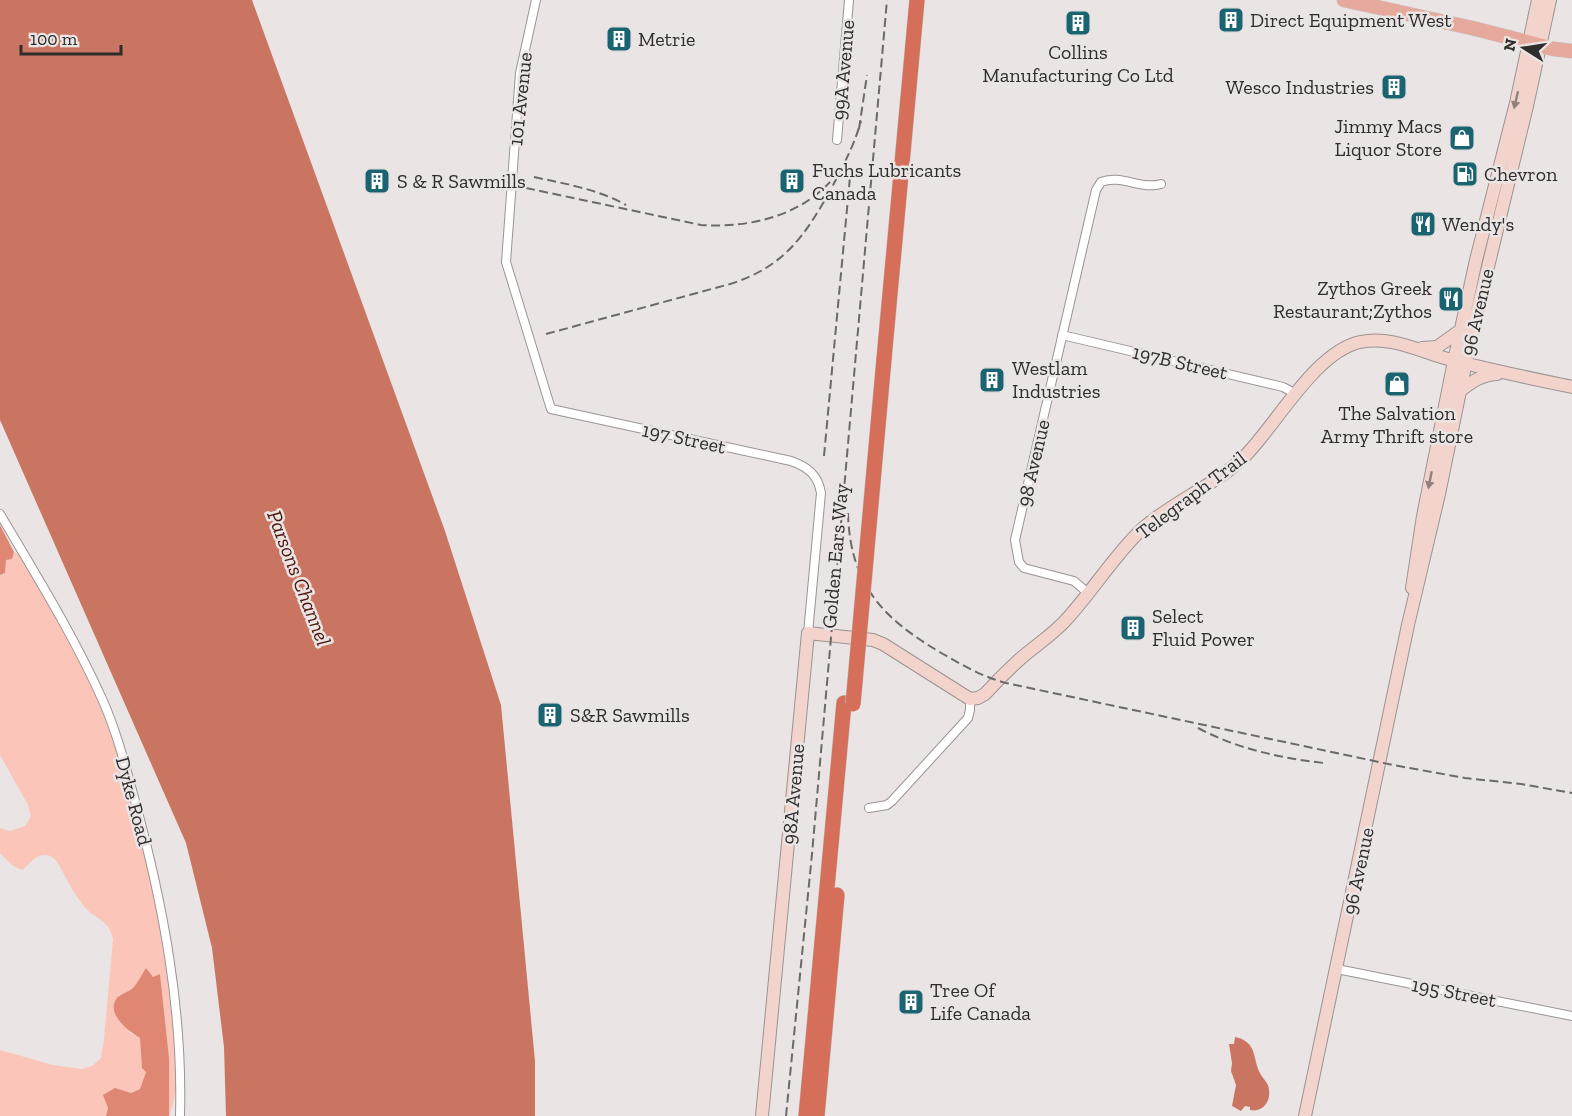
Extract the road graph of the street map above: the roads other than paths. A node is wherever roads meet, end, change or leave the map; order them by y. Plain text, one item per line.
1 (536, 0) edge
2 (849, 0) edge
3 (907, 0) edge
4 (917, 0) edge
5 (1344, 0) edge
6 (1538, 0) edge
7 (1550, 0) edge
8 (1535, 44) junction
9 (1572, 51) edge
10 (837, 140) dead end
11 (1161, 184) dead end
12 (1461, 330) junction
13 (1062, 335) junction
14 (1419, 348) junction
15 (879, 359) junction
16 (1459, 362) junction
17 (1510, 373) junction
18 (1572, 387) edge
19 (1459, 392) junction
20 (1296, 394) junction
21 (551, 409) joint
22 (814, 474) joint
23 (0, 514) edge
24 (1088, 593) junction
25 (1408, 625) junction
26 (807, 633) junction
27 (970, 699) junction
28 (848, 703) junction
29 (869, 808) dead end
30 (1337, 969) junction
31 (1572, 1016) edge
32 (180, 1116) edge
33 (762, 1116) edge
34 (806, 1116) edge
35 (817, 1116) edge
36 (1305, 1116) edge

1 - 21 street, 101 Avenue
2 - 10 street, 99A Avenue
3 - 15 highway, Golden Ears Way
4 - 15 highway, Golden Ears Way
5 - 8 main road
6 - 8 main road, 96 Avenue
7 - 8 main road, 96 Avenue
8 - 9 main road
8 -> 12 main road, 96 Avenue
8 - 16 main road, 96 Avenue
11 - 13 street, 98 Avenue
12 - 14 main road
12 - 16 main road, 96 Avenue
13 - 20 street, 197B Street
13 - 24 street, 98 Avenue
14 - 16 main road, Telegraph Trail
14 - 20 main road, Telegraph Trail
15 - 28 highway, Golden Ears Way, bridge
16 - 17 main road, Telegraph Trail
16 - 19 main road, 96 Avenue
16 -> 25 main road, 96 Avenue
17 - 18 main road, Telegraph Trail
17 - 19 main road
19 - 25 main road, 96 Avenue
20 - 24 main road, Telegraph Trail
21 - 22 street, 197 Street
22 - 26 street, 98A Avenue
23 - 32 street, Dyke Road
24 - 27 main road, Telegraph Trail
25 - 30 main road, 96 Avenue
26 - 27 main road
26 - 33 main road, 98A Avenue
27 - 29 street
28 - 34 highway, Golden Ears Way
28 - 35 highway, Golden Ears Way
30 - 31 street, 195 Street
30 - 36 main road, 96 Avenue

